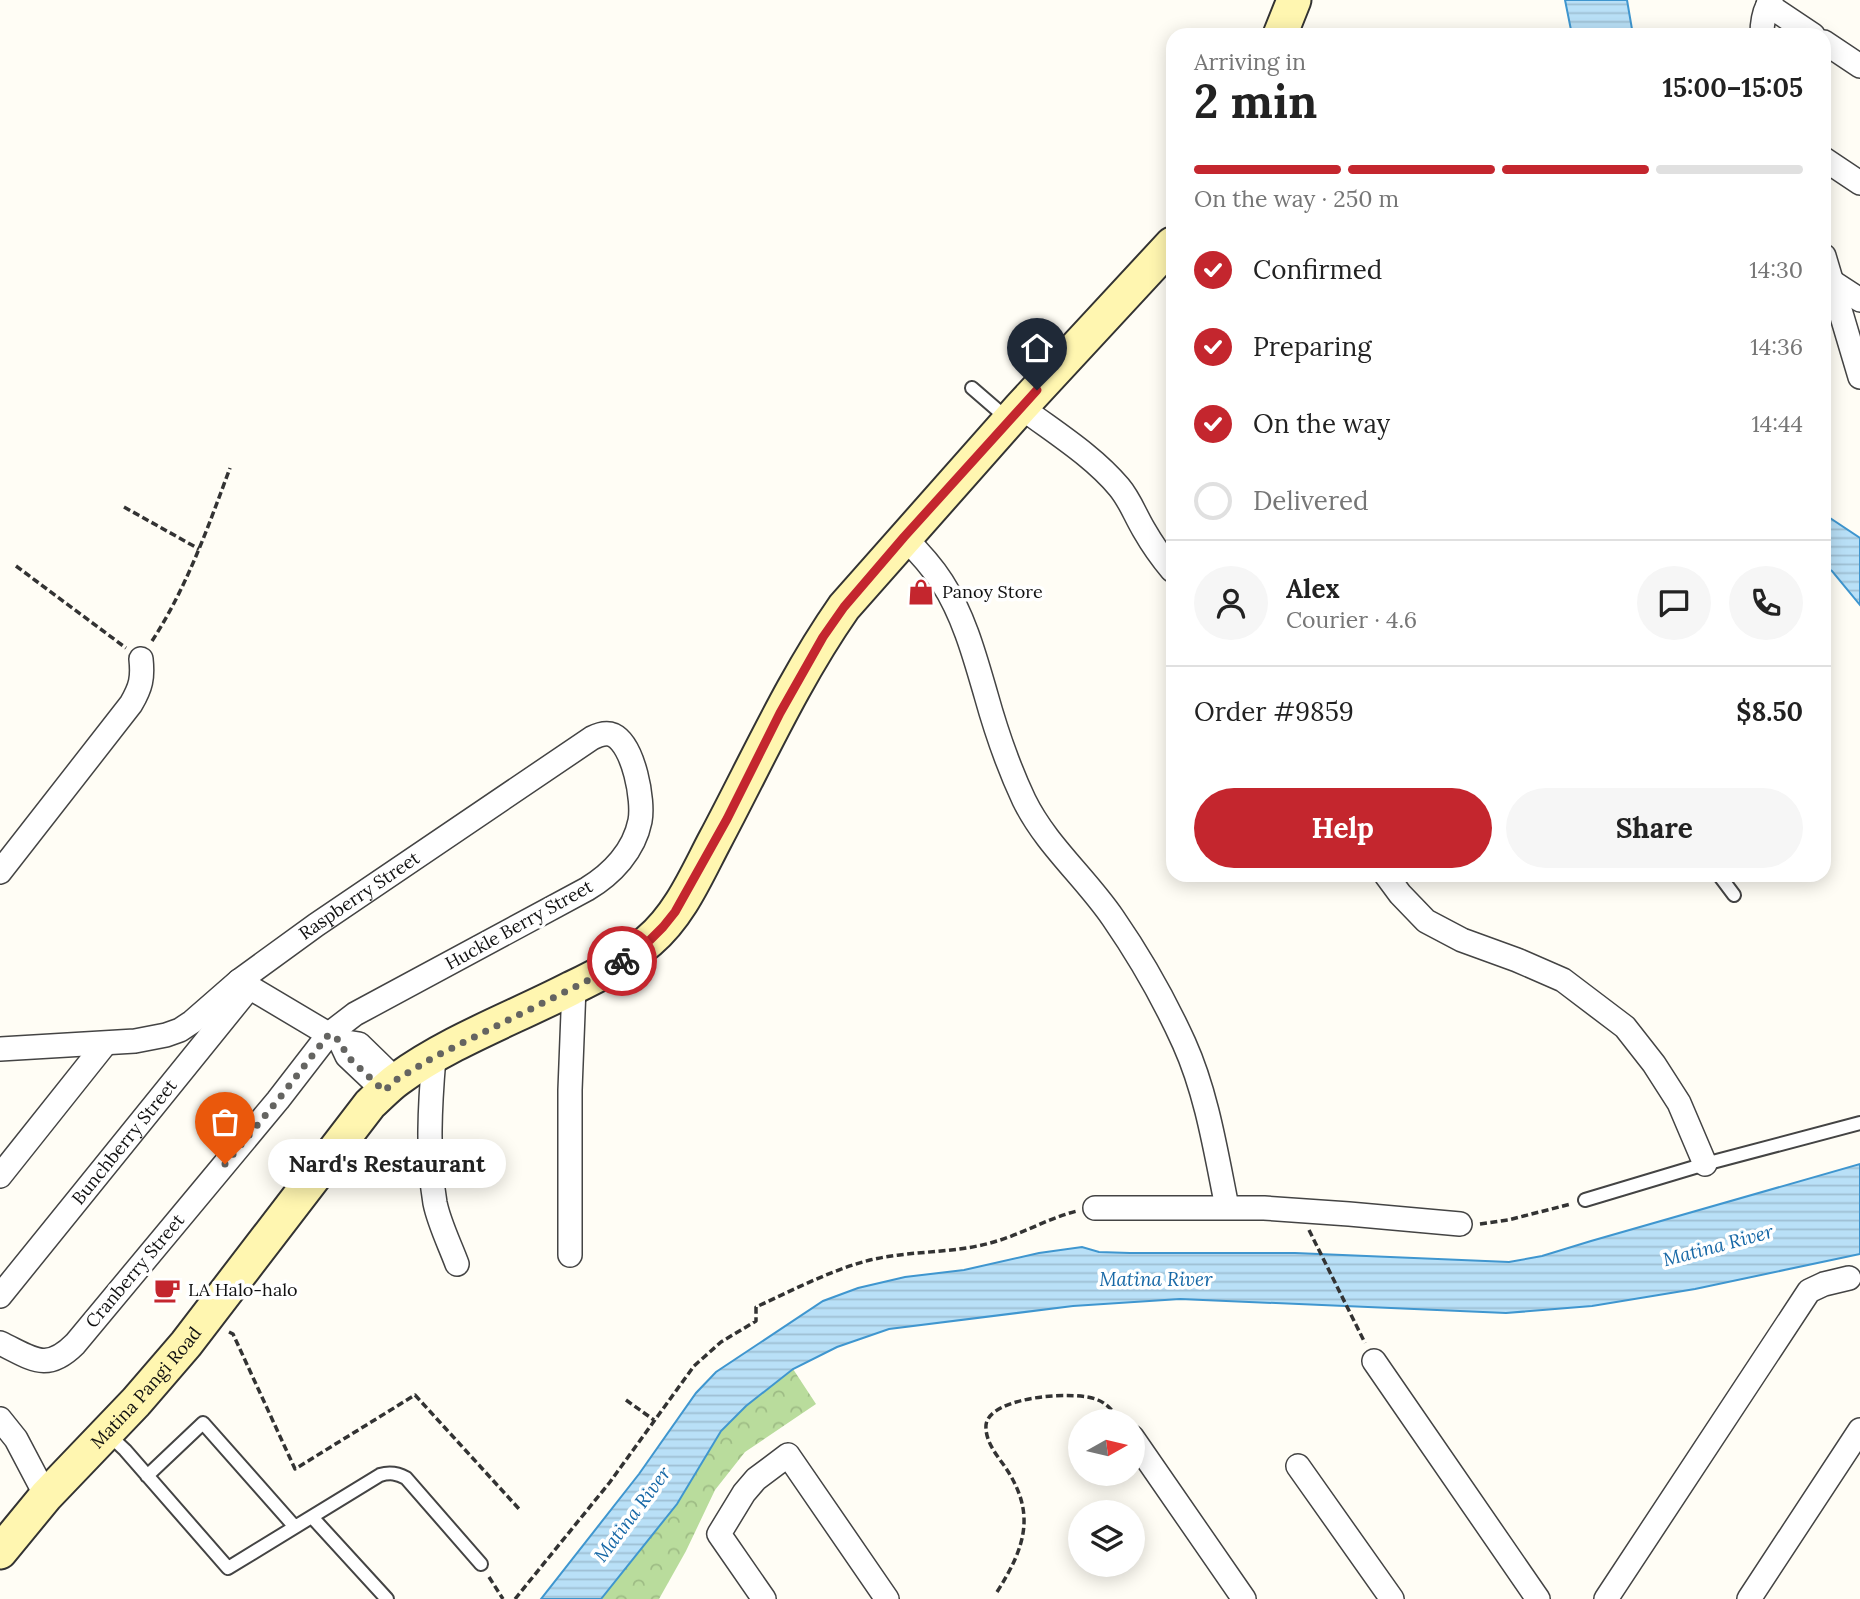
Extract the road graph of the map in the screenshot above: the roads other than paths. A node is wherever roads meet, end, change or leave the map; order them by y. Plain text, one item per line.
1 (1294, 0) edge
2 (1769, 3) edge
3 (1283, 28) edge
4 (1762, 28) edge
5 (1803, 28) edge
6 (1831, 47) edge
7 (1860, 66) edge
8 (1831, 164) edge
9 (1860, 183) edge
10 (1166, 250) edge
11 (1831, 281) joint
12 (1860, 300) edge
13 (1860, 377) edge
14 (972, 388) dead end
15 (1015, 414) junction
16 (904, 537) junction
17 (1166, 562) edge
18 (141, 659) road end
19 (611, 735) joint
20 (0, 872) edge
21 (1391, 882) edge
22 (1724, 882) edge
23 (1734, 895) dead end
24 (244, 985) junction
25 (574, 987) junction
26 (180, 1030) junction
27 (335, 1038) junction
28 (105, 1044) junction
29 (0, 1049) edge
30 (198, 1051) junction
31 (434, 1057) junction
32 (390, 1086) junction
33 (1860, 1123) edge
34 (1705, 1164) junction
35 (0, 1176) edge
36 (1585, 1200) road end
37 (1227, 1207) junction
38 (1095, 1208) road end
39 (1460, 1224) road end
40 (570, 1255) dead end
41 (457, 1264) dead end
42 (1849, 1278) dead end
43 (0, 1296) edge
44 (0, 1343) edge
45 (1369, 1351) road end
46 (0, 1419) edge
47 (1860, 1430) edge
48 (107, 1433) junction
49 (1145, 1456) edge
50 (1298, 1466) dead end
51 (147, 1476) junction
52 (46, 1496) junction
53 (312, 1517) junction
54 (295, 1527) junction
55 (0, 1552) edge
56 (481, 1564) road end
57 (387, 1599) edge
58 (764, 1599) edge
59 (887, 1599) edge
60 (1244, 1599) edge
61 (1392, 1599) edge
62 (1538, 1599) edge
63 (1606, 1599) edge
64 (1749, 1599) edge

1 - 3 street
2 - 4 street
2 - 5 street
6 - 7 street
8 - 9 street
10 - 15 street, Matina Pangi Road
11 - 12 street
11 - 13 street
14 - 15 lane
15 - 16 street, Matina Pangi Road
15 - 17 street
16 - 25 street, Matina Pangi Road
16 - 37 street
18 - 20 street
19 - 24 street, Raspberry Street
19 - 27 street, Huckle Berry Street
21 - 34 street
22 - 23 lane
24 - 26 street, Raspberry Street
24 - 27 street
24 - 30 street, Bunchberry Street
25 - 31 street, Matina Pangi Road
25 - 40 street
26 - 28 street, Raspberry Street
26 - 30 street
27 - 32 street
27 - 44 street, Cranberry Street
28 - 29 street, Raspberry Street
28 - 35 street
30 - 43 street, Bunchberry Street
31 - 32 street, Matina Pangi Road
31 - 41 street
32 - 48 street, Matina Pangi Road
33 - 34 lane
34 - 36 lane
37 - 38 street
37 - 39 street
42 - 63 street
45 - 62 street
46 - 52 street
47 - 64 street
48 - 51 lane
48 - 52 street, Matina Pangi Road
49 - 60 street
50 - 61 street
51 - 54 lane
51 - 54 lane
52 - 55 street, Matina Pangi Road
53 - 54 lane
53 - 56 lane
53 - 57 lane
58 - 59 street

